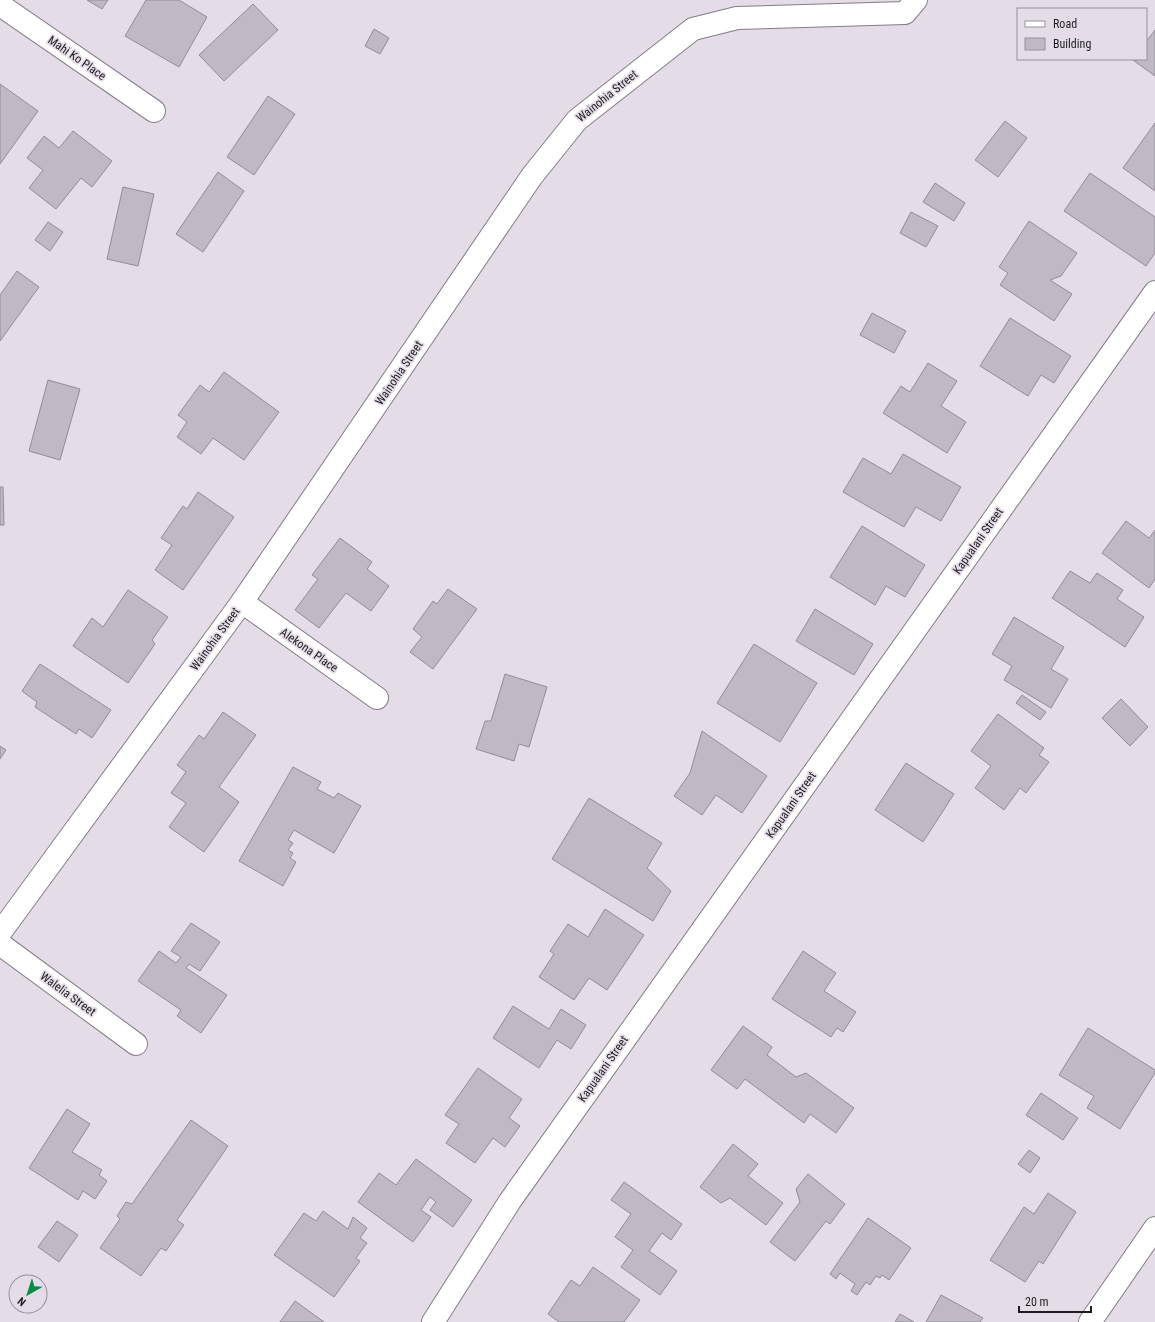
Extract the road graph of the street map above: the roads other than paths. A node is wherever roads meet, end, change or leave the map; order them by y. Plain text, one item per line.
1 (916, 0) edge
2 (0, 5) edge
3 (154, 111) dead end
4 (1155, 292) edge
5 (242, 602) junction
6 (377, 698) dead end
7 (0, 933) edge
8 (0, 944) edge
9 (136, 1044) dead end
10 (1155, 1228) edge
11 (433, 1322) edge
12 (1090, 1322) edge

1 - 5 street, Wainohia Street
2 - 3 street, Mahi Ko Place
4 - 11 street, Kapualani Street
5 - 6 street, Alekona Place
5 - 7 street, Wainohia Street
8 - 9 street, Walelia Street
10 - 12 street

